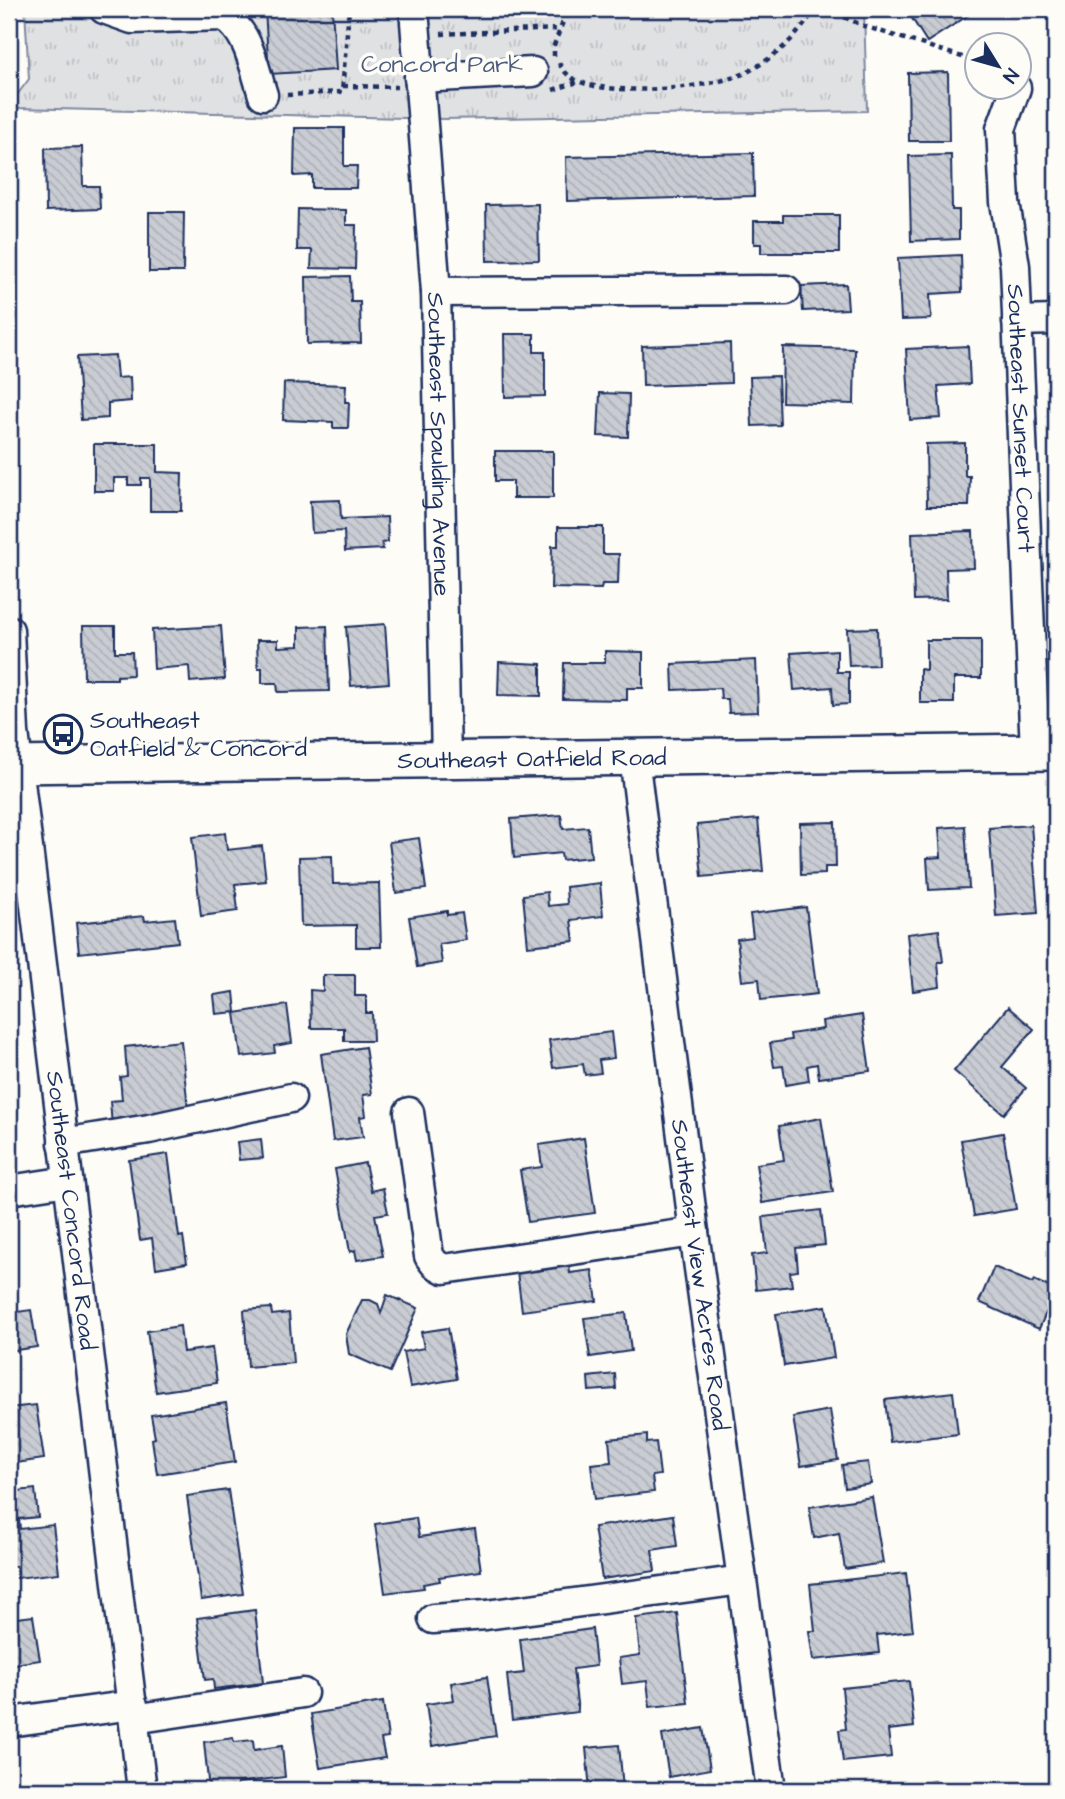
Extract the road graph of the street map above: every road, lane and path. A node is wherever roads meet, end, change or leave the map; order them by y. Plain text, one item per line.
1 (104, 9) edge
2 (349, 9) edge
3 (568, 9) edge
4 (815, 9) edge
5 (826, 9) edge
6 (415, 22) edge
7 (559, 29) junction
8 (964, 58) edge
9 (533, 72) dead end
10 (419, 78) junction
11 (263, 95) joint
12 (1011, 102) edge
13 (786, 290) dead end
14 (436, 292) junction
15 (1056, 320) edge
16 (1017, 321) junction
17 (9, 630) edge
18 (1046, 752) edge
19 (634, 757) junction
20 (446, 760) junction
21 (14, 765) edge
22 (291, 1098) dead end
23 (409, 1112) dead end
24 (63, 1143) junction
25 (68, 1181) junction
26 (9, 1190) edge
27 (694, 1232) junction
28 (743, 1580) junction
29 (433, 1619) dead end
30 (303, 1693) dead end
31 (134, 1712) junction
32 (9, 1721) edge
33 (142, 1790) edge
34 (771, 1790) edge

1 - 11 street
2 - 11 path
3 - 7 path
4 - 7 path
5 - 8 path
6 - 7 path
6 - 10 street, Southeast Spaulding Avenue
9 - 10 street
10 - 14 street, Southeast Spaulding Avenue
12 - 16 street, Southeast Sunset Court
13 - 14 street
14 - 20 street, Southeast Spaulding Avenue
15 - 16 street
16 - 18 street, Southeast Sunset Court
17 - 21 street, Southeast Concord Road
18 - 19 main road, Southeast Oatfield Road
19 - 20 main road, Southeast Oatfield Road
19 - 27 street, Southeast View Acres Road
20 - 21 main road, Southeast Oatfield Road
21 - 24 street, Southeast Concord Road
22 - 24 street
23 - 27 street
24 - 25 street, Southeast Concord Road
25 - 26 street
25 - 31 street, Southeast Concord Road
27 - 28 street, Southeast View Acres Road
28 - 29 street
28 - 34 street, Southeast View Acres Road
30 - 31 street
31 - 32 street
31 - 33 street, Southeast Concord Road

